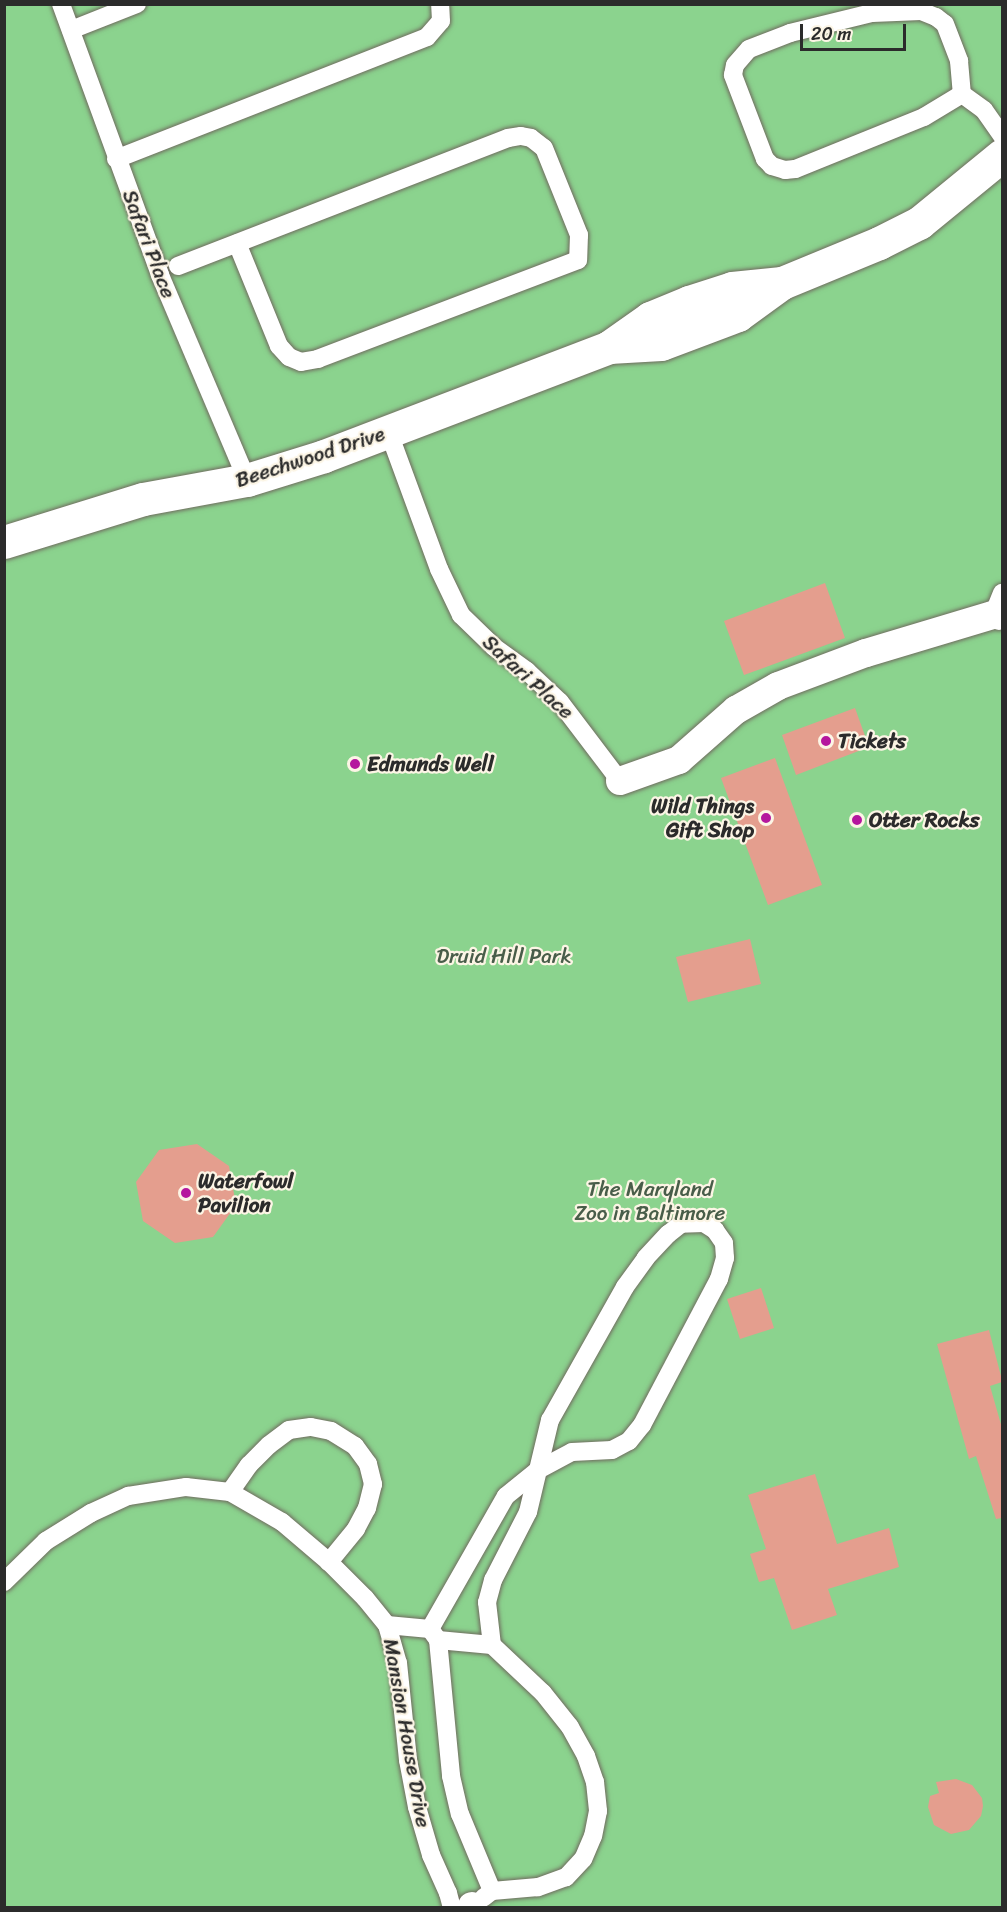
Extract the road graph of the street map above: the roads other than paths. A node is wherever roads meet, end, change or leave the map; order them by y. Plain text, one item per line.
1 (61, 4) edge
2 (137, 4) edge
3 (440, 4) edge
4 (71, 30) junction
5 (962, 94) junction
6 (1002, 136) edge
7 (1002, 155) edge
8 (116, 159) junction
9 (237, 243) junction
10 (178, 266) dead end
11 (389, 433) junction
12 (247, 480) junction
13 (4, 542) edge
14 (999, 611) edge
15 (620, 781) joint
16 (538, 1470) junction
17 (231, 1491) junction
18 (329, 1562) junction
19 (4, 1582) edge
20 (387, 1625) junction
21 (434, 1634) junction
22 (492, 1646) junction
23 (472, 1904) edge

1 - 4 lane, Safari Place
2 - 4 lane
3 - 8 lane
4 - 8 lane, Safari Place
5 - 5 lane
5 - 6 lane
7 - 11 street, Beechwood Drive
8 - 12 lane, Safari Place
9 - 9 lane
9 - 10 lane
11 - 12 street, Beechwood Drive
11 - 15 lane, Safari Place
12 - 13 street, Beechwood Drive
14 - 15 street, Safari Place
16 - 16 lane
16 - 21 lane
16 - 22 lane
17 - 18 lane, Mansion House Drive
17 - 18 lane
17 - 19 lane, Mansion House Drive
18 - 20 lane, Mansion House Drive
20 - 21 lane, Mansion House Drive
20 - 23 lane, Mansion House Drive
21 - 22 lane
21 - 23 lane, Mansion House Drive
22 - 23 lane

